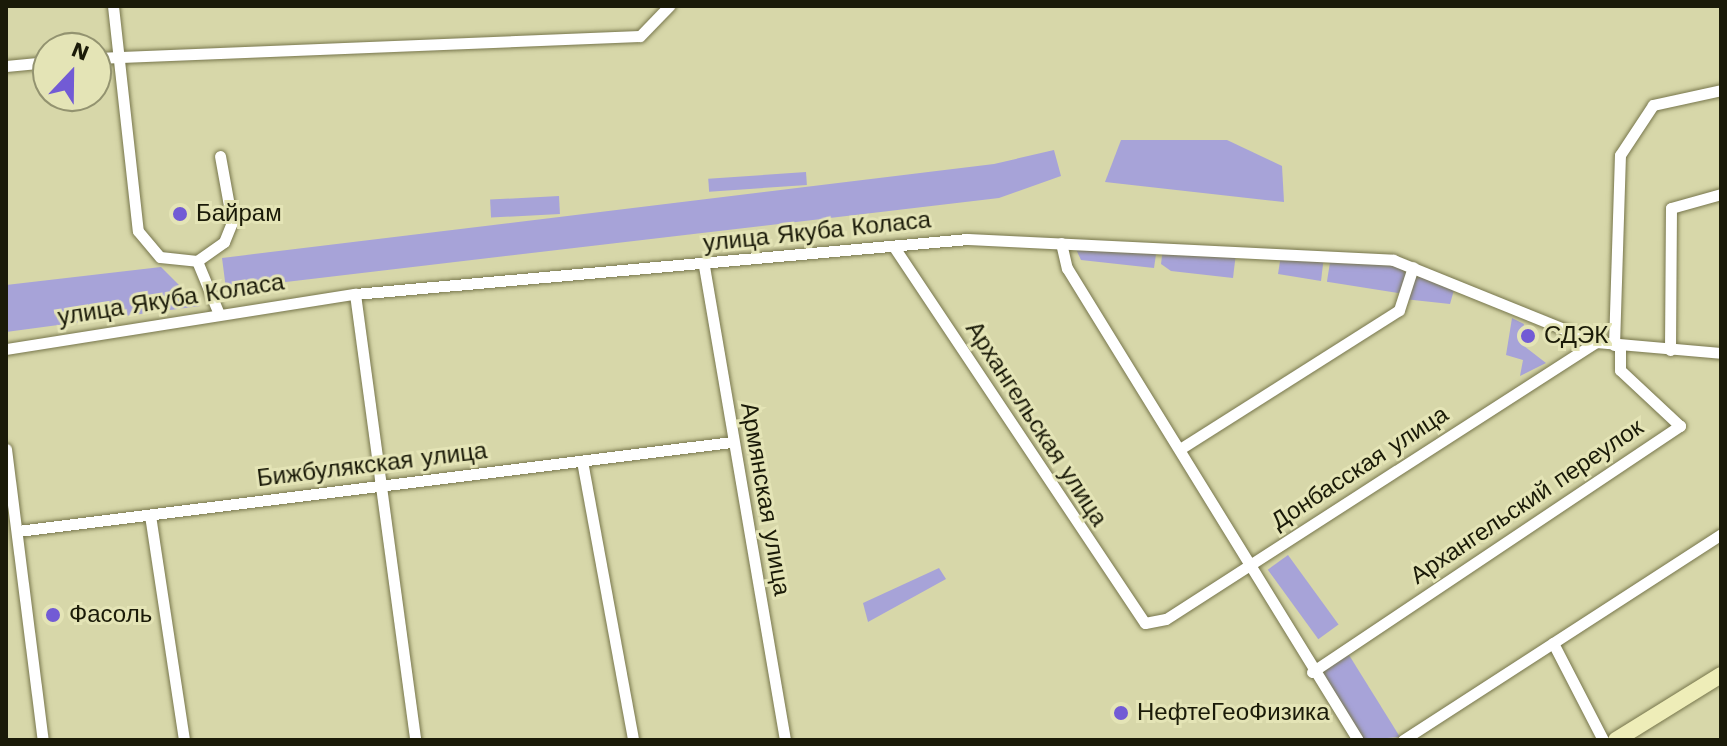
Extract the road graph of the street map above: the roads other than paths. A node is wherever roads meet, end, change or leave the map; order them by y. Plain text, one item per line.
1 (113, 6) edge
2 (669, 6) edge
3 (112, 56) edge
4 (117, 56) junction
5 (32, 64) edge
6 (6, 66) edge
7 (1721, 90) edge
8 (220, 156) dead end
9 (1721, 194) edge
10 (1061, 243) junction
11 (894, 247) junction
12 (197, 261) junction
13 (704, 266) junction
14 (1413, 267) junction
15 (355, 294) junction
16 (219, 314) junction
17 (1596, 342) junction
18 (1617, 346) junction
19 (6, 349) edge
20 (1670, 350) junction
21 (1721, 353) edge
22 (732, 442) junction
23 (6, 449) edge
24 (1180, 449) junction
25 (582, 461) junction
26 (384, 486) junction
27 (150, 515) junction
28 (18, 531) junction
29 (1721, 534) edge
30 (1250, 567) junction
31 (1145, 623) joint
32 (1553, 643) junction
33 (1312, 672) junction
34 (1721, 675) edge
35 (43, 740) edge
36 (184, 740) edge
37 (415, 740) edge
38 (633, 740) edge
39 (785, 740) edge
40 (1358, 740) edge
41 (1403, 740) edge
42 (1603, 740) edge
43 (1616, 740) edge

1 - 4 street
2 - 4 street
3 - 4 street
4 - 12 street
5 - 6 street
7 - 18 street
8 - 12 street
9 - 20 street
10 - 11 street, улица Якуба Коласа
10 - 14 street, улица Якуба Коласа
10 - 24 street
11 - 13 street, улица Якуба Коласа
11 - 31 street, Архангельская улица
12 - 16 street
13 - 15 street, улица Якуба Коласа
13 - 22 street, Армянская улица
14 - 17 street, улица Якуба Коласа
14 - 24 street
15 - 16 street, улица Якуба Коласа
15 - 26 street
16 - 19 street, улица Якуба Коласа
17 - 18 street, улица Якуба Коласа
17 - 30 street, Донбасская улица
18 - 20 street, улица Якуба Коласа
18 - 33 street, Архангельский переулок
20 - 21 street, улица Якуба Коласа
22 - 25 street, Бижбулякская улица
22 - 39 street, Армянская улица
23 - 28 street
24 - 30 street
25 - 26 street, Бижбулякская улица
25 - 38 street
26 - 27 street, Бижбулякская улица
26 - 37 street
27 - 28 street, Бижбулякская улица
27 - 36 street
28 - 35 street
29 - 32 street
30 - 31 street, Донбасская улица
30 - 33 street
32 - 41 street
32 - 42 street
33 - 40 street
34 - 43 street

